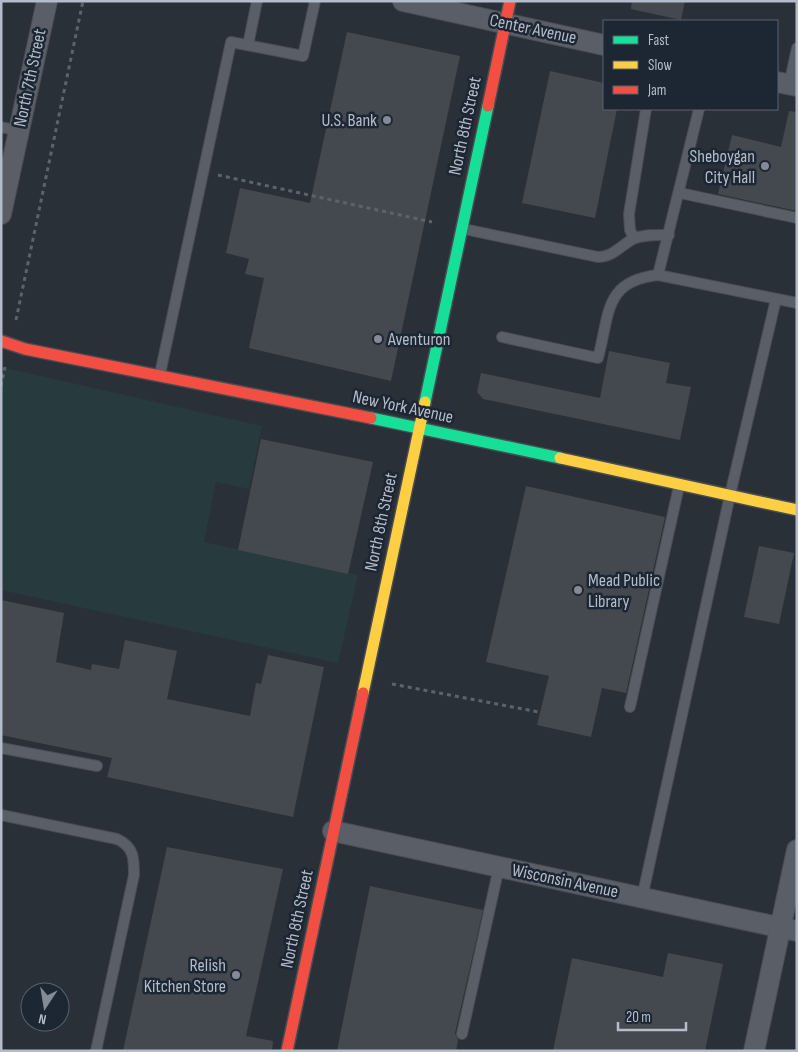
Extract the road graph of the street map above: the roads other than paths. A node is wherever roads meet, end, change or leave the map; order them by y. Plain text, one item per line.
1 (47, 1) edge
2 (257, 1) edge
3 (316, 1) edge
4 (403, 1) edge
5 (510, 1) edge
6 (505, 23) junction
7 (248, 45) junction
8 (603, 45) edge
9 (797, 48) edge
10 (788, 84) edge
11 (646, 110) edge
12 (699, 110) edge
13 (10, 129) edge
14 (680, 194) junction
15 (1, 214) edge
16 (797, 218) edge
17 (461, 228) junction
18 (669, 235) junction
19 (634, 238) junction
20 (658, 275) junction
21 (776, 299) junction
22 (797, 303) edge
23 (502, 337) dead end
24 (5, 342) edge
25 (160, 375) junction
26 (419, 427) junction
27 (680, 485) junction
28 (730, 495) junction
29 (797, 510) edge
30 (630, 707) dead end
31 (1, 748) edge
32 (97, 766) dead end
33 (1, 815) edge
34 (333, 830) junction
35 (797, 850) edge
36 (499, 866) junction
37 (642, 898) junction
38 (788, 929) edge
39 (462, 1034) dead end
40 (96, 1051) edge
41 (287, 1051) edge
42 (754, 1051) edge

1 - 13 street, North 7th Street
2 - 7 lane
3 - 7 lane
4 - 6 street, Center Avenue
5 - 6 main road, North 8th Street
6 - 8 street, Center Avenue
6 - 17 main road, North 8th Street
7 - 25 lane
9 - 10 lane
11 - 19 lane
12 - 14 lane
13 - 15 street, North 7th Street
14 - 16 lane
14 - 18 lane
17 - 19 lane
17 - 26 main road, North 8th Street
18 - 19 lane
18 - 20 lane
20 - 21 lane
20 - 23 lane
21 - 22 lane
21 - 28 lane
24 - 25 main road, New York Avenue
25 - 26 main road, New York Avenue
26 - 27 main road, New York Avenue
26 - 34 main road, North 8th Street
27 - 28 main road, New York Avenue
27 - 30 lane
28 - 29 main road, New York Avenue
28 - 37 lane
31 - 32 lane
33 - 40 lane
34 - 36 street, Wisconsin Avenue
34 - 41 main road, North 8th Street
35 - 38 street
36 - 37 street, Wisconsin Avenue
36 - 39 lane
37 - 38 street, Wisconsin Avenue
38 - 42 street

